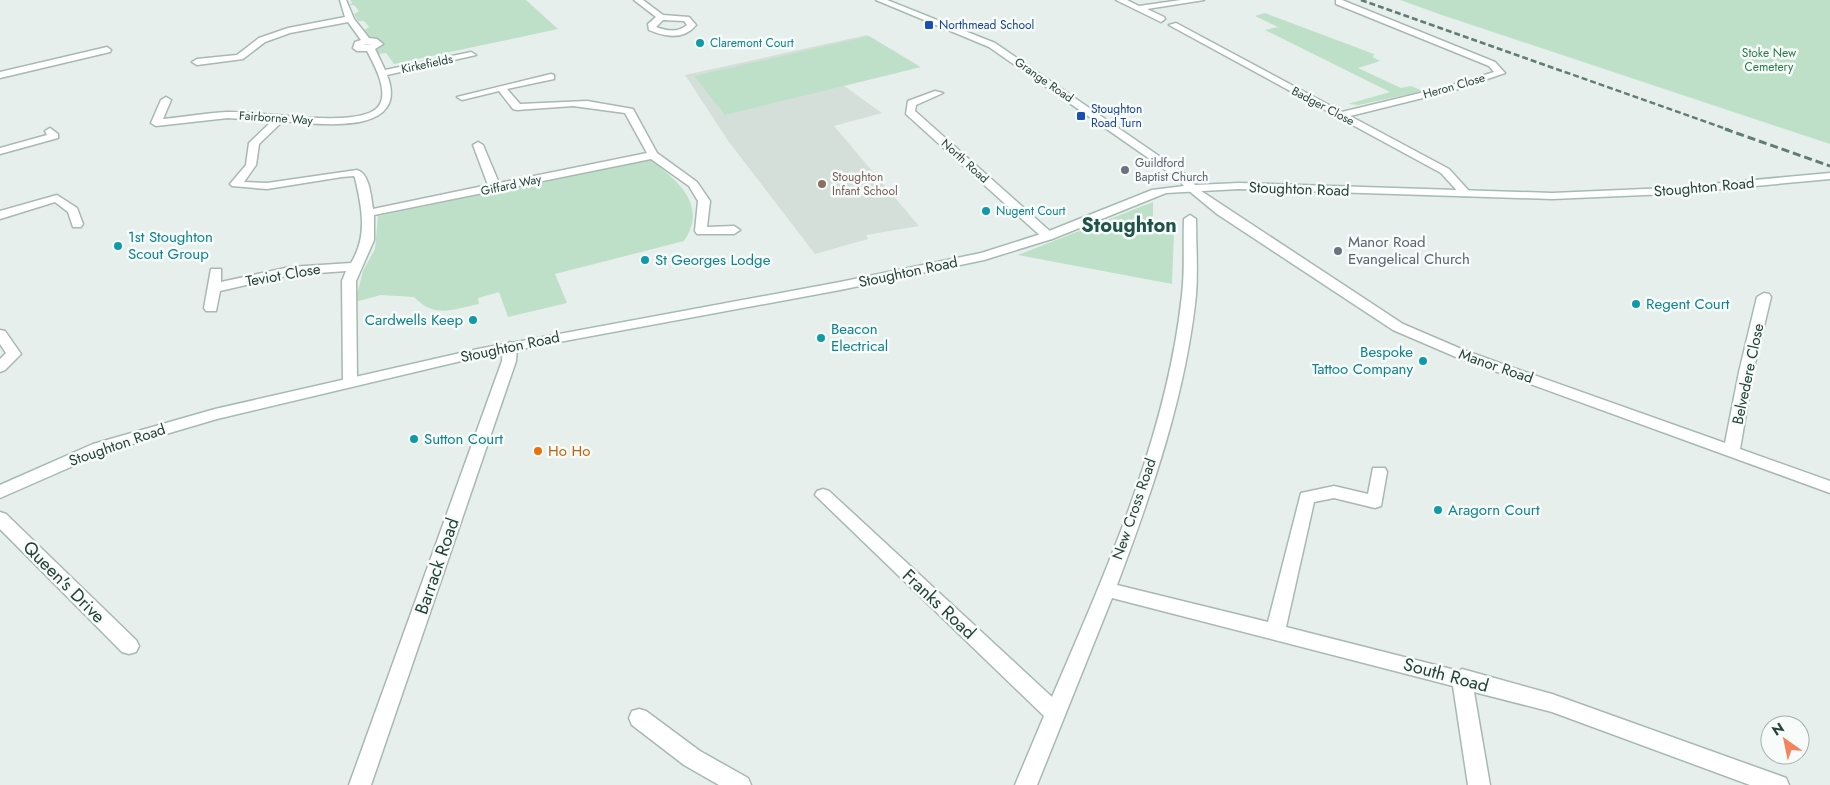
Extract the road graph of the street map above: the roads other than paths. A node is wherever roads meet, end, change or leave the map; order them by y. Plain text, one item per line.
1 (638, 0) edge
2 (880, 0) edge
3 (1120, 0) edge
4 (1200, 0) edge
5 (343, 2) dead end
6 (1341, 6) dead end
7 (1139, 8) junction
8 (660, 17) dead end
9 (350, 19) junction
10 (107, 50) dead end
11 (471, 55) dead end
12 (197, 62) dead end
13 (383, 73) junction
14 (0, 74) edge
15 (551, 78) dead end
16 (501, 88) junction
17 (938, 93) dead end
18 (462, 97) dead end
19 (166, 100) dead end
20 (1341, 115) junction
21 (280, 119) junction
22 (50, 131) dead end
23 (478, 145) dead end
24 (0, 151) edge
25 (653, 155) junction
26 (1826, 176) edge
27 (495, 188) junction
28 (1192, 188) junction
29 (1466, 194) junction
30 (369, 213) junction
31 (0, 215) edge
32 (1190, 220) dead end
33 (77, 224) dead end
34 (734, 230) dead end
35 (1048, 236) junction
36 (353, 267) junction
37 (216, 272) dead end
38 (214, 288) junction
39 (1764, 297) dead end
40 (211, 308) dead end
41 (0, 334) edge
42 (510, 346) junction
43 (0, 367) edge
44 (350, 382) junction
45 (1732, 451) junction
46 (1379, 472) dead end
47 (1830, 487) edge
48 (0, 492) edge
49 (823, 495) dead end
50 (0, 518) edge
51 (1106, 589) junction
52 (1275, 631) junction
53 (129, 646) dead end
54 (1462, 678) junction
55 (1055, 713) junction
56 (639, 718) dead end
57 (360, 785) edge
58 (740, 785) edge
59 (1026, 785) edge
60 (1479, 785) edge
61 (1778, 785) edge

1 - 8 street
2 - 28 street, Grange Road
3 - 7 street, Badger Close
4 - 7 street
5 - 9 street
6 - 20 street, Heron Close
7 - 20 street, Badger Close
9 - 12 street
9 - 13 street
10 - 14 street
11 - 13 street, Kirkefields
13 - 21 street, Fairborne Way
15 - 16 street
16 - 18 street
16 - 25 street
17 - 35 street, North Road
19 - 21 street, Fairborne Way
20 - 29 street, Badger Close
21 - 30 street
22 - 24 street
23 - 27 street
25 - 27 street, Giffard Way
25 - 34 street
26 - 29 street, Stoughton Road
27 - 30 street, Giffard Way
28 - 29 street, Stoughton Road
28 - 35 street, Stoughton Road
28 - 45 street, Manor Road
30 - 36 street
31 - 33 street
32 - 51 street, New Cross Road
35 - 42 street, Stoughton Road
36 - 38 street, Teviot Close
36 - 44 street
37 - 38 street
38 - 40 street
39 - 45 street, Belvedere Close
41 - 43 street
42 - 44 street, Stoughton Road
42 - 57 street, Barrack Road
44 - 48 street, Stoughton Road
45 - 47 street, Manor Road
46 - 52 street
49 - 55 street, Franks Road
50 - 53 street, Queen's Drive
51 - 52 street, South Road
51 - 55 street, New Cross Road
52 - 54 street, South Road
54 - 60 street
54 - 61 street, South Road
55 - 59 street, New Cross Road
56 - 58 street

